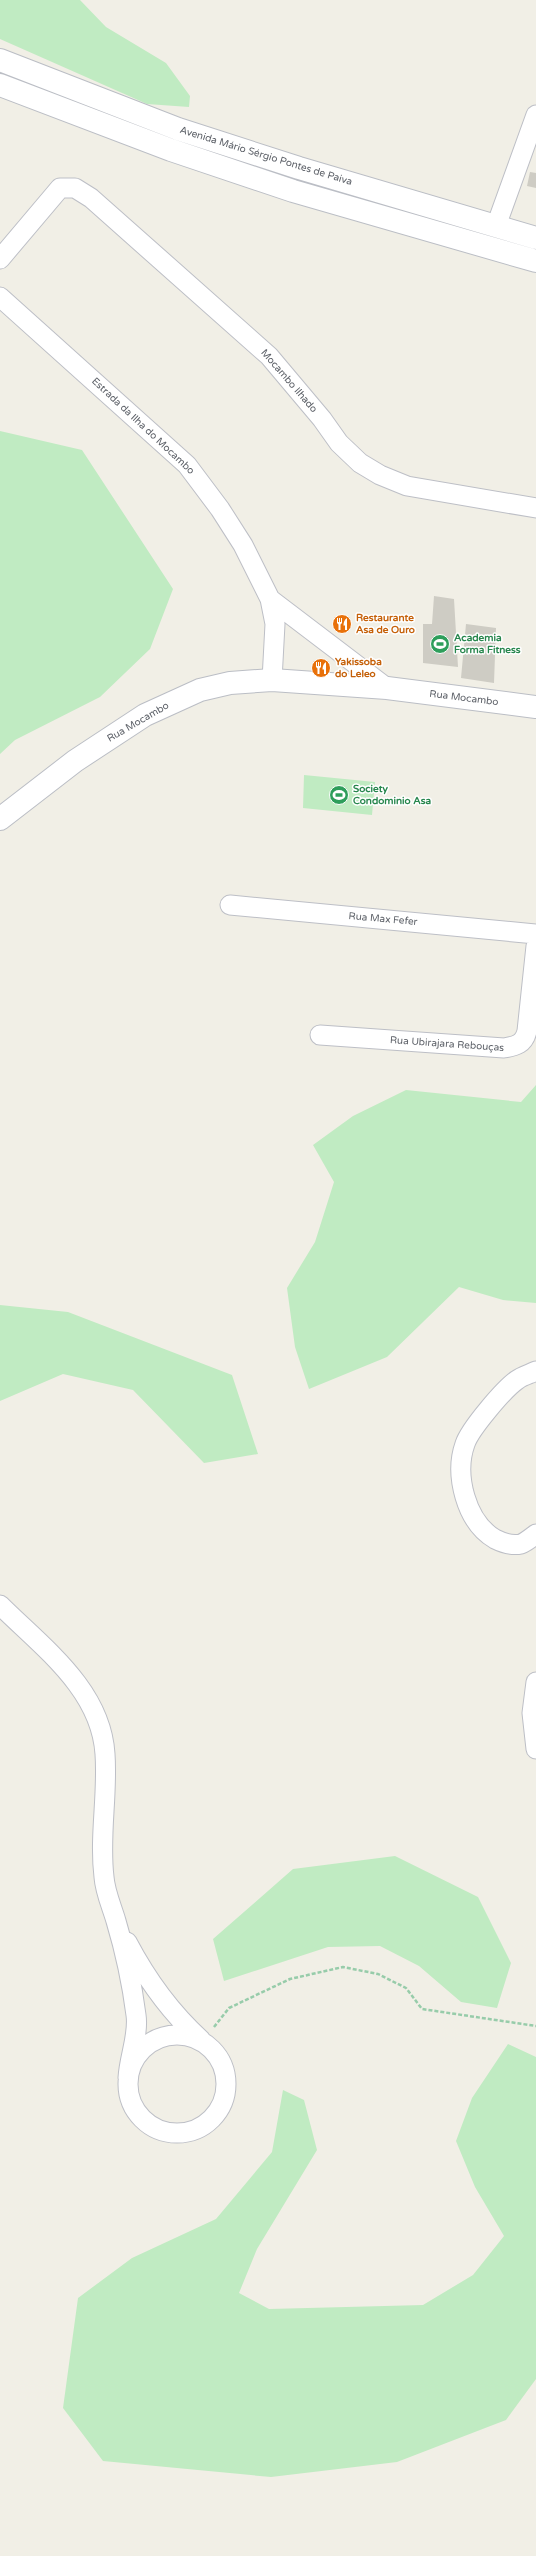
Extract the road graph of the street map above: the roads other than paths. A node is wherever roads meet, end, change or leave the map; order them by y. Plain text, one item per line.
1 (0, 60) edge
2 (0, 85) edge
3 (536, 115) edge
4 (496, 226) junction
5 (536, 238) edge
6 (0, 260) edge
7 (536, 261) edge
8 (0, 297) edge
9 (536, 508) edge
10 (270, 599) junction
11 (272, 680) junction
12 (387, 688) junction
13 (536, 707) edge
14 (0, 819) edge
15 (230, 905) dead end
16 (536, 934) edge
17 (536, 946) edge
18 (320, 1035) dead end
19 (536, 1371) edge
20 (536, 1534) edge
21 (0, 1605) edge
22 (536, 1682) edge
23 (536, 1749) edge
24 (116, 1922) junction
25 (203, 2042) junction
26 (128, 2078) junction

1 - 4 main road, Avenida Mário Sérgio Pontes de Paiva
2 - 7 main road
3 - 4 street
4 - 5 main road, Avenida Mário Sérgio Pontes de Paiva
6 - 9 street, Mocambo Ilhado
8 - 10 street, Estrada da Ilha do Mocambo
10 - 11 street, Estrada da Ilha do Mocambo
10 - 12 street, Estrada da Ilha do Mocambo
11 - 12 main road, Rua Mocambo
11 - 14 main road, Rua Mocambo
12 - 13 main road, Rua Mocambo
15 - 16 street, Rua Max Fefer
17 - 18 street, Rua Ubirajara Rebouças
19 - 20 street
21 - 24 street
22 - 23 street
24 - 25 street
24 - 26 street
25 - 26 street
25 - 26 street

